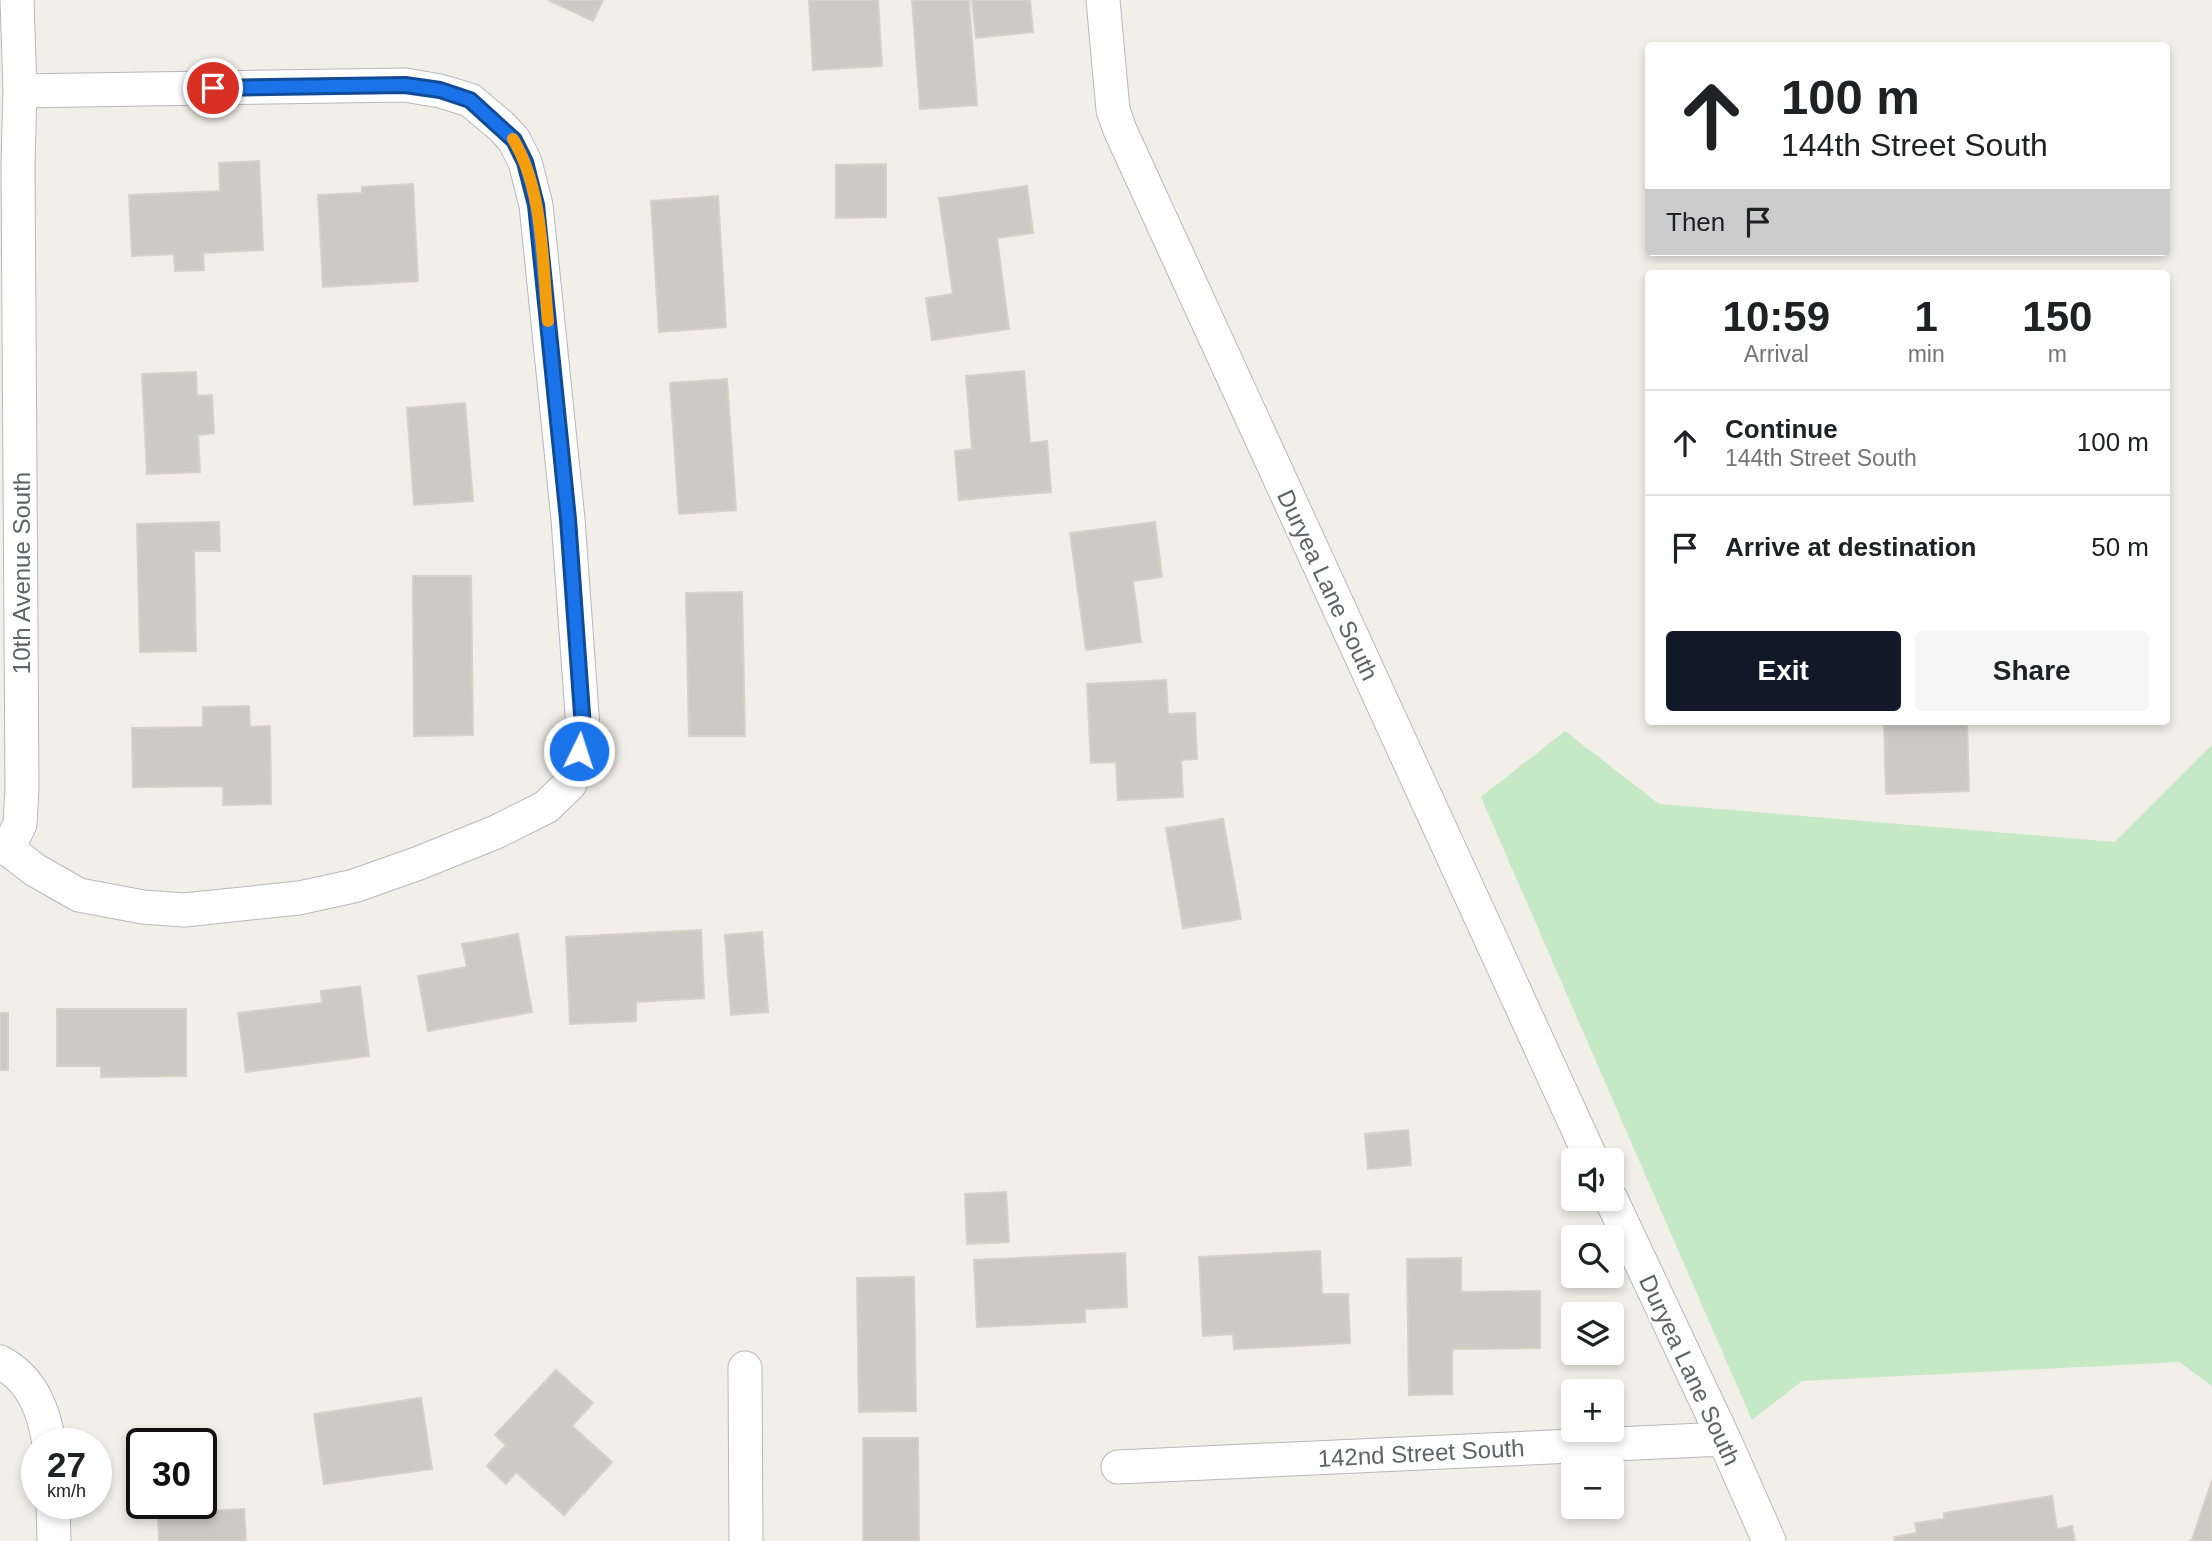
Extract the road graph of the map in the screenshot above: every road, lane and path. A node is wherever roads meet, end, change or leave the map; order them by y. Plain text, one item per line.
1 (17, 0) edge
2 (1103, 0) edge
3 (20, 91) junction
4 (4, 849) edge
5 (1587, 1148) edge
6 (1617, 1211) edge
7 (9, 1368) edge
8 (746, 1368) dead end
9 (45, 1428) edge
10 (1724, 1439) junction
11 (1118, 1467) dead end
12 (53, 1519) edge
13 (54, 1541) edge
14 (746, 1541) edge
15 (1769, 1541) edge

1 - 3 street, 10th Avenue South
2 - 5 street, Duryea Lane South
3 - 4 street, 10th Avenue South
3 - 4 street
6 - 10 street, Duryea Lane South
7 - 9 street
8 - 14 street
10 - 11 street, 142nd Street South
10 - 15 street, Duryea Lane South
12 - 13 street

